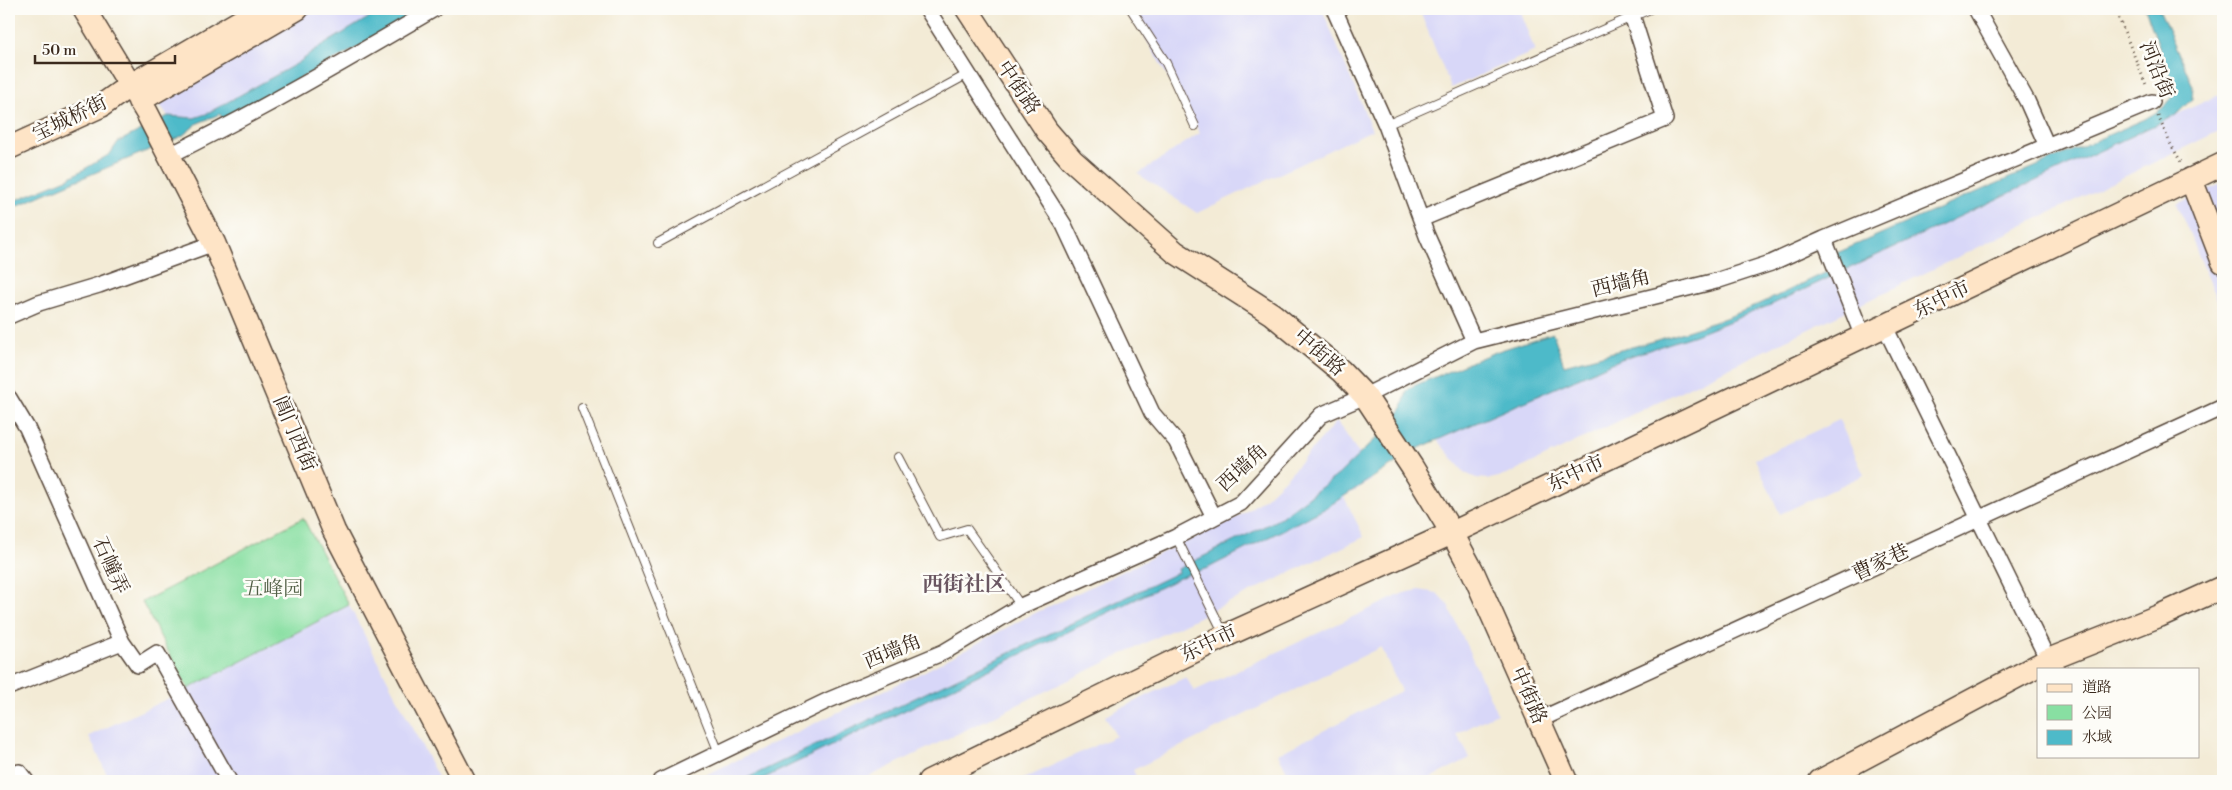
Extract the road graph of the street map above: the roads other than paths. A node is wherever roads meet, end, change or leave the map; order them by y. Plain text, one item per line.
1 (84, 9) edge
2 (261, 9) edge
3 (296, 9) edge
4 (434, 9) edge
5 (927, 9) edge
6 (968, 9) edge
7 (1132, 9) edge
8 (1334, 9) edge
9 (1650, 9) edge
10 (1976, 9) edge
11 (1632, 13) edge
12 (968, 74) junction
13 (138, 100) junction
14 (2152, 102) road end
15 (1386, 125) junction
16 (1195, 126) dead end
17 (2047, 146) junction
18 (9, 148) edge
19 (168, 152) junction
20 (2223, 164) edge
21 (2191, 179) junction
22 (1421, 219) junction
23 (214, 242) junction
24 (658, 243) dead end
25 (1825, 244) junction
26 (2223, 262) edge
27 (9, 316) edge
28 (1885, 327) junction
29 (1863, 337) junction
30 (1474, 341) junction
31 (9, 398) edge
32 (1371, 405) junction
33 (582, 408) dead end
34 (2223, 408) edge
35 (898, 456) dead end
36 (1214, 517) junction
37 (1978, 518) junction
38 (1452, 533) junction
39 (1176, 536) junction
40 (2223, 587) edge
41 (1021, 606) junction
42 (1225, 636) junction
43 (122, 642) junction
44 (2048, 660) junction
45 (9, 687) edge
46 (1539, 720) junction
47 (719, 753) junction
48 (9, 774) edge
49 (26, 781) edge
50 (229, 781) edge
51 (464, 781) edge
52 (661, 781) edge
53 (928, 781) edge
54 (1566, 781) edge
55 (1820, 781) edge

1 - 13 main road, 阊门西街
2 - 13 main road
3 - 13 main road
4 - 19 street
5 - 12 street
6 - 32 main road, 中街路
7 - 16 lane
8 - 15 street
9 - 11 lane
10 - 17 street
11 - 15 lane
11 - 22 street
12 - 24 lane
12 - 36 street
13 - 18 main road, 宝城桥街
13 - 19 main road, 阊门西街
14 - 17 street, 西墙角
15 - 22 street
17 - 25 street, 西墙角
19 - 23 main road, 阊门西街
20 - 21 main road, 东中市
21 - 26 main road
21 - 28 main road, 东中市
22 - 30 street
23 - 27 street
23 - 51 main road, 阊门西街
25 - 29 street
25 - 30 street, 西墙角
28 - 29 main road, 东中市
28 - 37 street
29 - 38 main road, 东中市
30 - 32 street, 西墙角
31 - 43 street, 石幢弄
32 - 36 street, 西墙角
32 - 38 main road, 中街路
33 - 47 lane
34 - 37 street, 曹家巷
35 - 41 lane
36 - 39 street, 西墙角
37 - 44 street
37 - 46 street, 曹家巷
38 - 42 main road, 东中市
38 - 46 main road, 中街路
39 - 41 street, 西墙角
39 - 42 lane
40 - 44 main road
41 - 47 street, 西墙角
42 - 53 main road, 东中市
43 - 45 street
43 - 50 street, 石幢弄
44 - 55 main road
46 - 54 main road, 中街路
47 - 52 street, 西墙角
48 - 49 street

